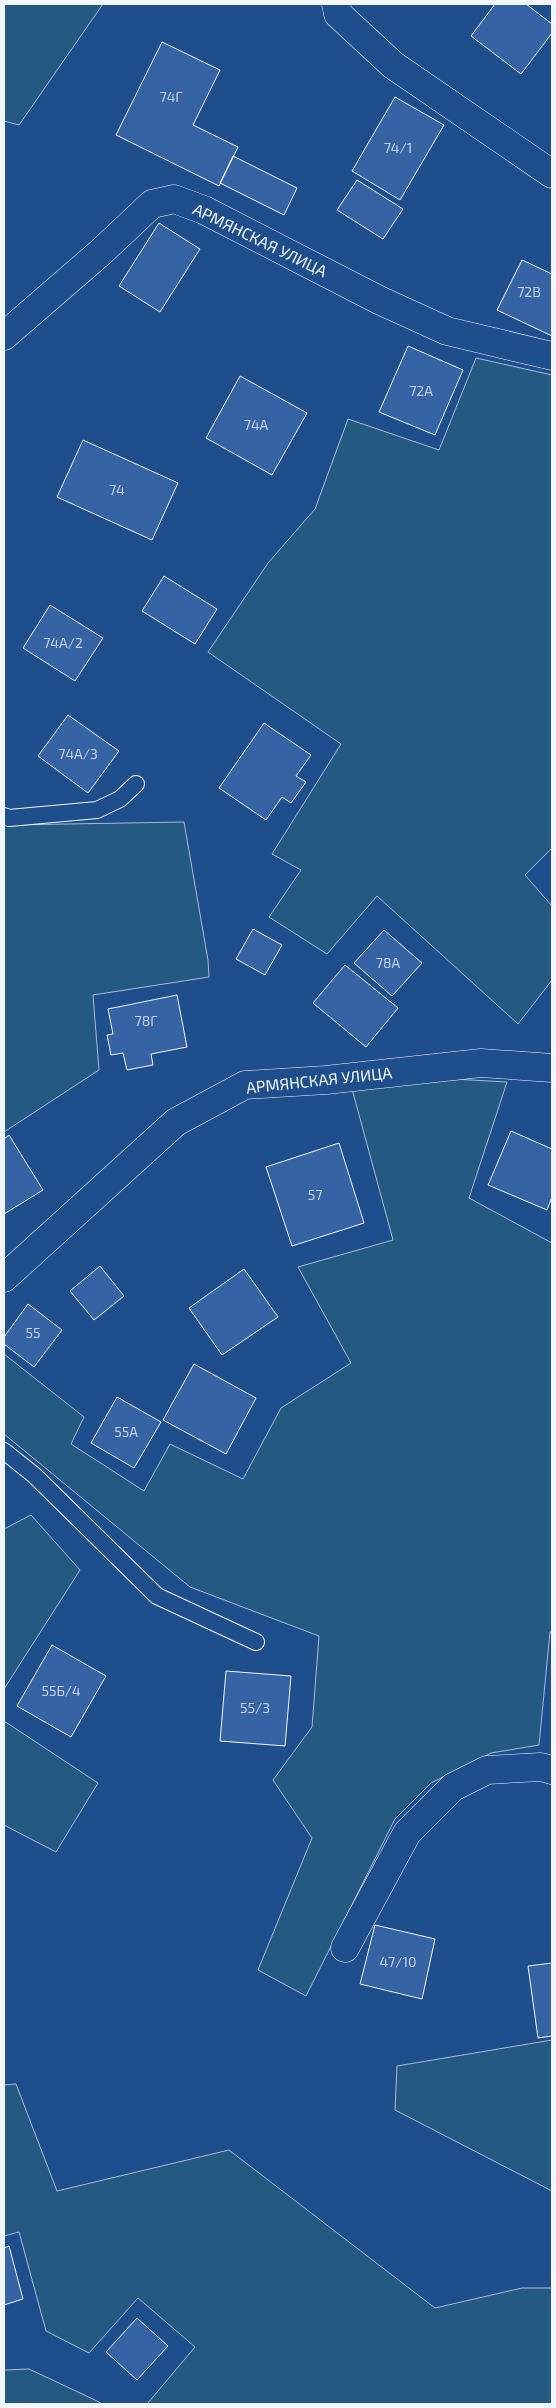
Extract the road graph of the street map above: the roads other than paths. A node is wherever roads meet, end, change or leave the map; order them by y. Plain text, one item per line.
1 (336, 4) edge
2 (552, 174) edge
3 (4, 336) edge
4 (552, 356) edge
5 (136, 784) dead end
6 (4, 816) edge
7 (552, 1068) edge
8 (4, 1278) edge
9 (4, 1450) edge
10 (256, 1642) dead end
11 (552, 1770) edge
12 (345, 1948) dead end

1 - 2 street
3 - 4 street, АРМЯНСКАЯ УЛИЦА
5 - 6 lane
7 - 8 street, АРМЯНСКАЯ УЛИЦА
9 - 10 lane
11 - 12 street

